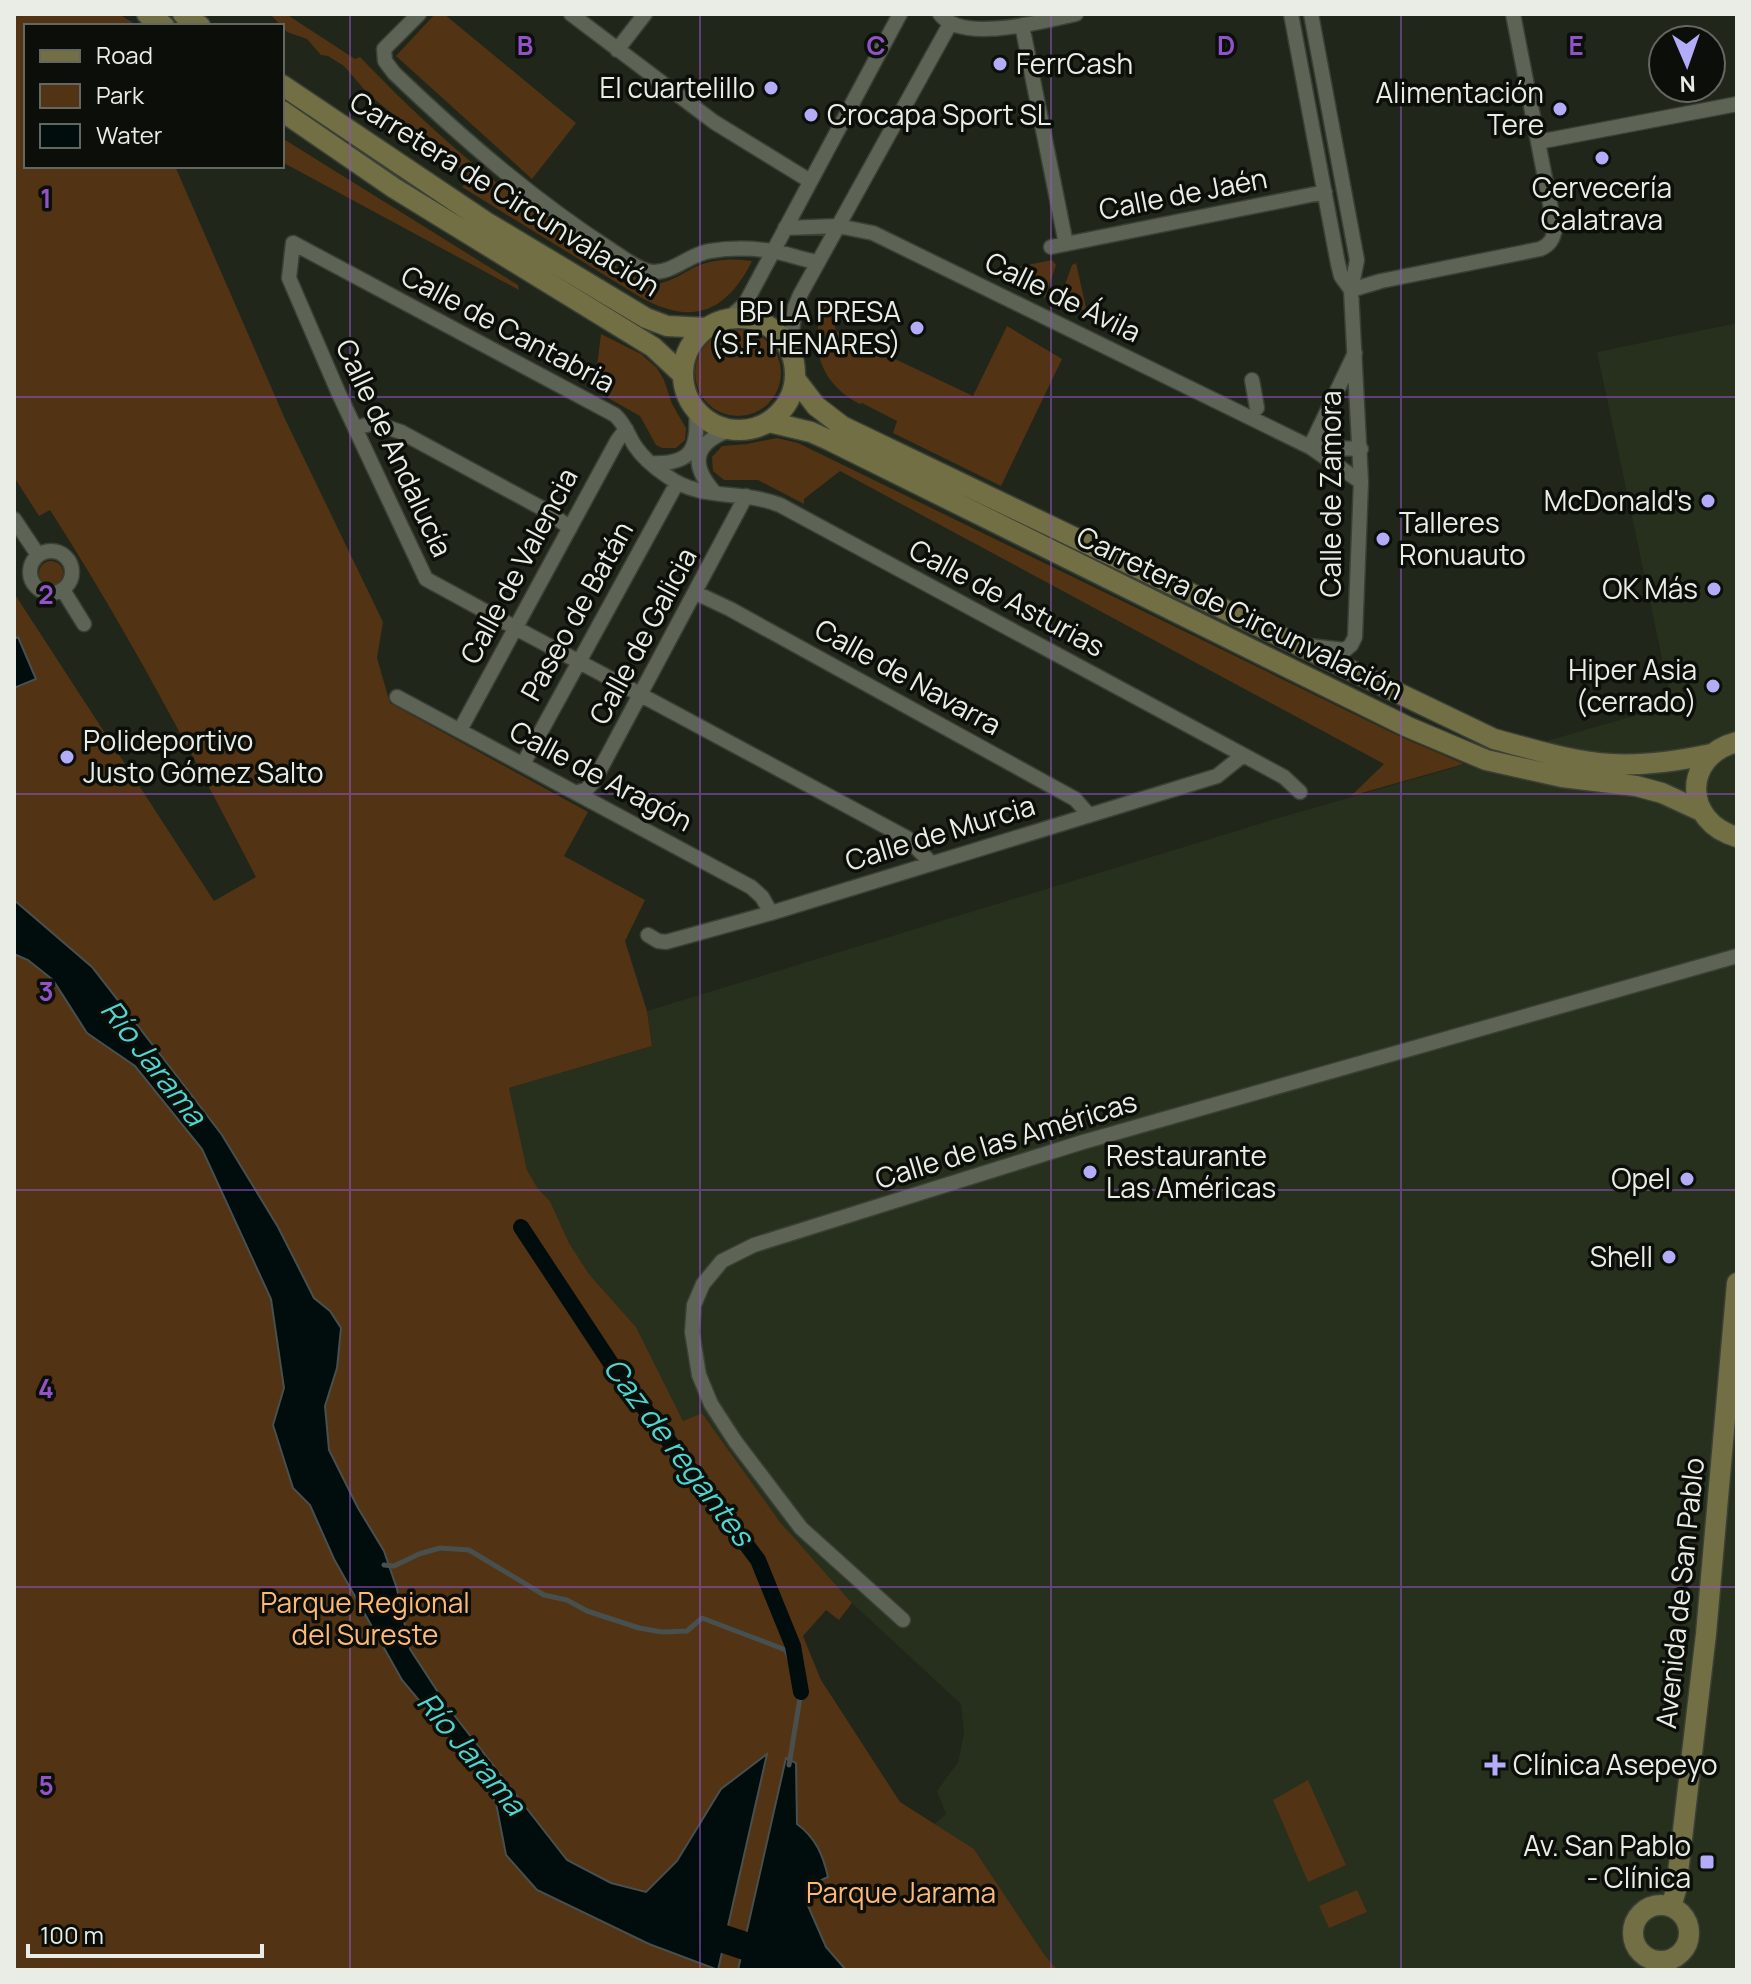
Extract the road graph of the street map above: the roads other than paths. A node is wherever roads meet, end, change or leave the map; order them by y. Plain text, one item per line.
1 (419, 14) edge
2 (571, 14) edge
3 (645, 14) edge
4 (900, 14) edge
5 (985, 14) edge
6 (1076, 14) edge
7 (1291, 14) edge
8 (1311, 14) edge
9 (1513, 14) edge
10 (945, 19) edge
11 (1022, 25) junction
12 (968, 26) junction
13 (617, 50) junction
14 (284, 86) edge
15 (1737, 104) edge
16 (284, 112) edge
17 (1538, 142) junction
18 (810, 181) junction
19 (1325, 192) junction
20 (838, 226) junction
21 (785, 228) junction
22 (293, 243) joint
23 (773, 251) junction
24 (818, 262) junction
25 (1351, 290) junction
26 (729, 318) junction
27 (707, 328) junction
28 (790, 349) junction
29 (1356, 351) junction
30 (682, 374) junction
31 (796, 380) junction
32 (1252, 380) dead end
33 (1257, 408) dead end
34 (696, 411) junction
35 (769, 422) junction
36 (355, 428) junction
37 (626, 429) junction
38 (730, 430) junction
39 (1310, 447) junction
40 (1361, 449) junction
41 (651, 463) junction
42 (1361, 482) junction
43 (677, 483) junction
44 (715, 493) junction
45 (746, 496) junction
46 (14, 519) edge
47 (570, 528) junction
48 (38, 555) junction
49 (63, 590) junction
50 (696, 593) junction
51 (84, 624) dead end
52 (519, 630) junction
53 (1301, 646) junction
54 (579, 662) junction
55 (637, 693) junction
56 (397, 697) dead end
57 (460, 730) junction
58 (1737, 742) edge
59 (1711, 754) junction
60 (1242, 756) junction
61 (523, 764) junction
62 (578, 792) junction
63 (1300, 792) dead end
64 (1701, 811) junction
65 (1089, 815) junction
66 (1737, 837) edge
67 (931, 863) junction
68 (771, 913) junction
69 (648, 935) dead end
70 (1737, 956) edge
71 (1737, 1283) edge
72 (903, 1620) dead end
73 (1671, 1907) junction
74 (1662, 1966) edge

1 - 23 street
2 - 13 street
3 - 13 street
4 - 18 street
5 - 12 street
6 - 11 street
7 - 19 street, Calle de Zamora
8 - 25 street, Calle de Zamora
9 - 17 street
10 - 12 street
10 - 20 street
11 - 12 street
11 - 19 street, Calle de Jaén
13 - 18 street
14 - 27 main road, Carretera de Circunvalación
15 - 17 street
16 - 30 main road, Carretera de Circunvalación
17 - 25 street
18 - 21 street
19 - 25 street, Calle de Zamora
20 - 21 street, Calle de Ávila
20 - 24 street
20 - 39 street, Calle de Ávila
21 - 23 street
22 - 36 street, Calle de Andalucía
22 - 37 street, Calle de Cantabria
23 - 24 street
23 - 26 street
24 - 28 street
25 - 29 street, Calle de Zamora
26 - 27 main road
26 - 28 main road
27 - 30 main road
28 - 31 main road
29 - 39 street
29 - 40 street, Calle de Zamora
30 - 34 main road
31 - 35 main road
31 - 53 main road, Carretera de Circunvalación
32 - 33 street
34 - 38 main road
34 - 41 street
35 - 38 main road
35 - 64 main road, Carretera de Circunvalación
36 - 47 street
36 - 52 street, Calle de Andalucía
37 - 41 street, Calle de Cantabria
37 - 47 street, Calle de Valencia
38 - 44 street
39 - 40 street, Calle de Ávila
39 - 42 street, Calle de Ávila
40 - 42 street, Calle de Zamora
41 - 43 street, Calle de Cantabria
42 - 53 street, Calle de Zamora
43 - 44 street, Calle de Asturias
43 - 54 street, Paseo de Batán
44 - 45 street, Calle de Asturias
45 - 50 street, Calle de Galicia
45 - 60 street, Calle de Asturias
46 - 48 street
47 - 52 street, Calle de Valencia
48 - 49 street
48 - 49 street
49 - 51 street
50 - 55 street, Calle de Galicia
50 - 65 street, Calle de Navarra
52 - 54 street, Calle de Andalucía
52 - 57 street, Calle de Valencia
53 - 59 main road, Carretera de Circunvalación
54 - 55 street, Calle de Andalucía
54 - 61 street, Paseo de Batán
55 - 62 street, Calle de Galicia
55 - 67 street, Calle de Andalucía
56 - 57 street, Calle de Aragón
57 - 61 street, Calle de Aragón
58 - 59 main road, Carretera de Circunvalación
59 - 64 main road
60 - 63 street, Calle de Asturias
60 - 65 street, Calle de Murcia
61 - 62 street, Calle de Aragón
62 - 68 street, Calle de Aragón
64 - 66 main road, Carretera de Circunvalación
65 - 67 street, Calle de Murcia
67 - 68 street, Calle de Murcia
68 - 69 street, Calle de Murcia
70 - 72 street, Calle de las Américas
71 - 73 main road, Avenida de San Pablo
73 - 74 main road
73 - 74 main road

